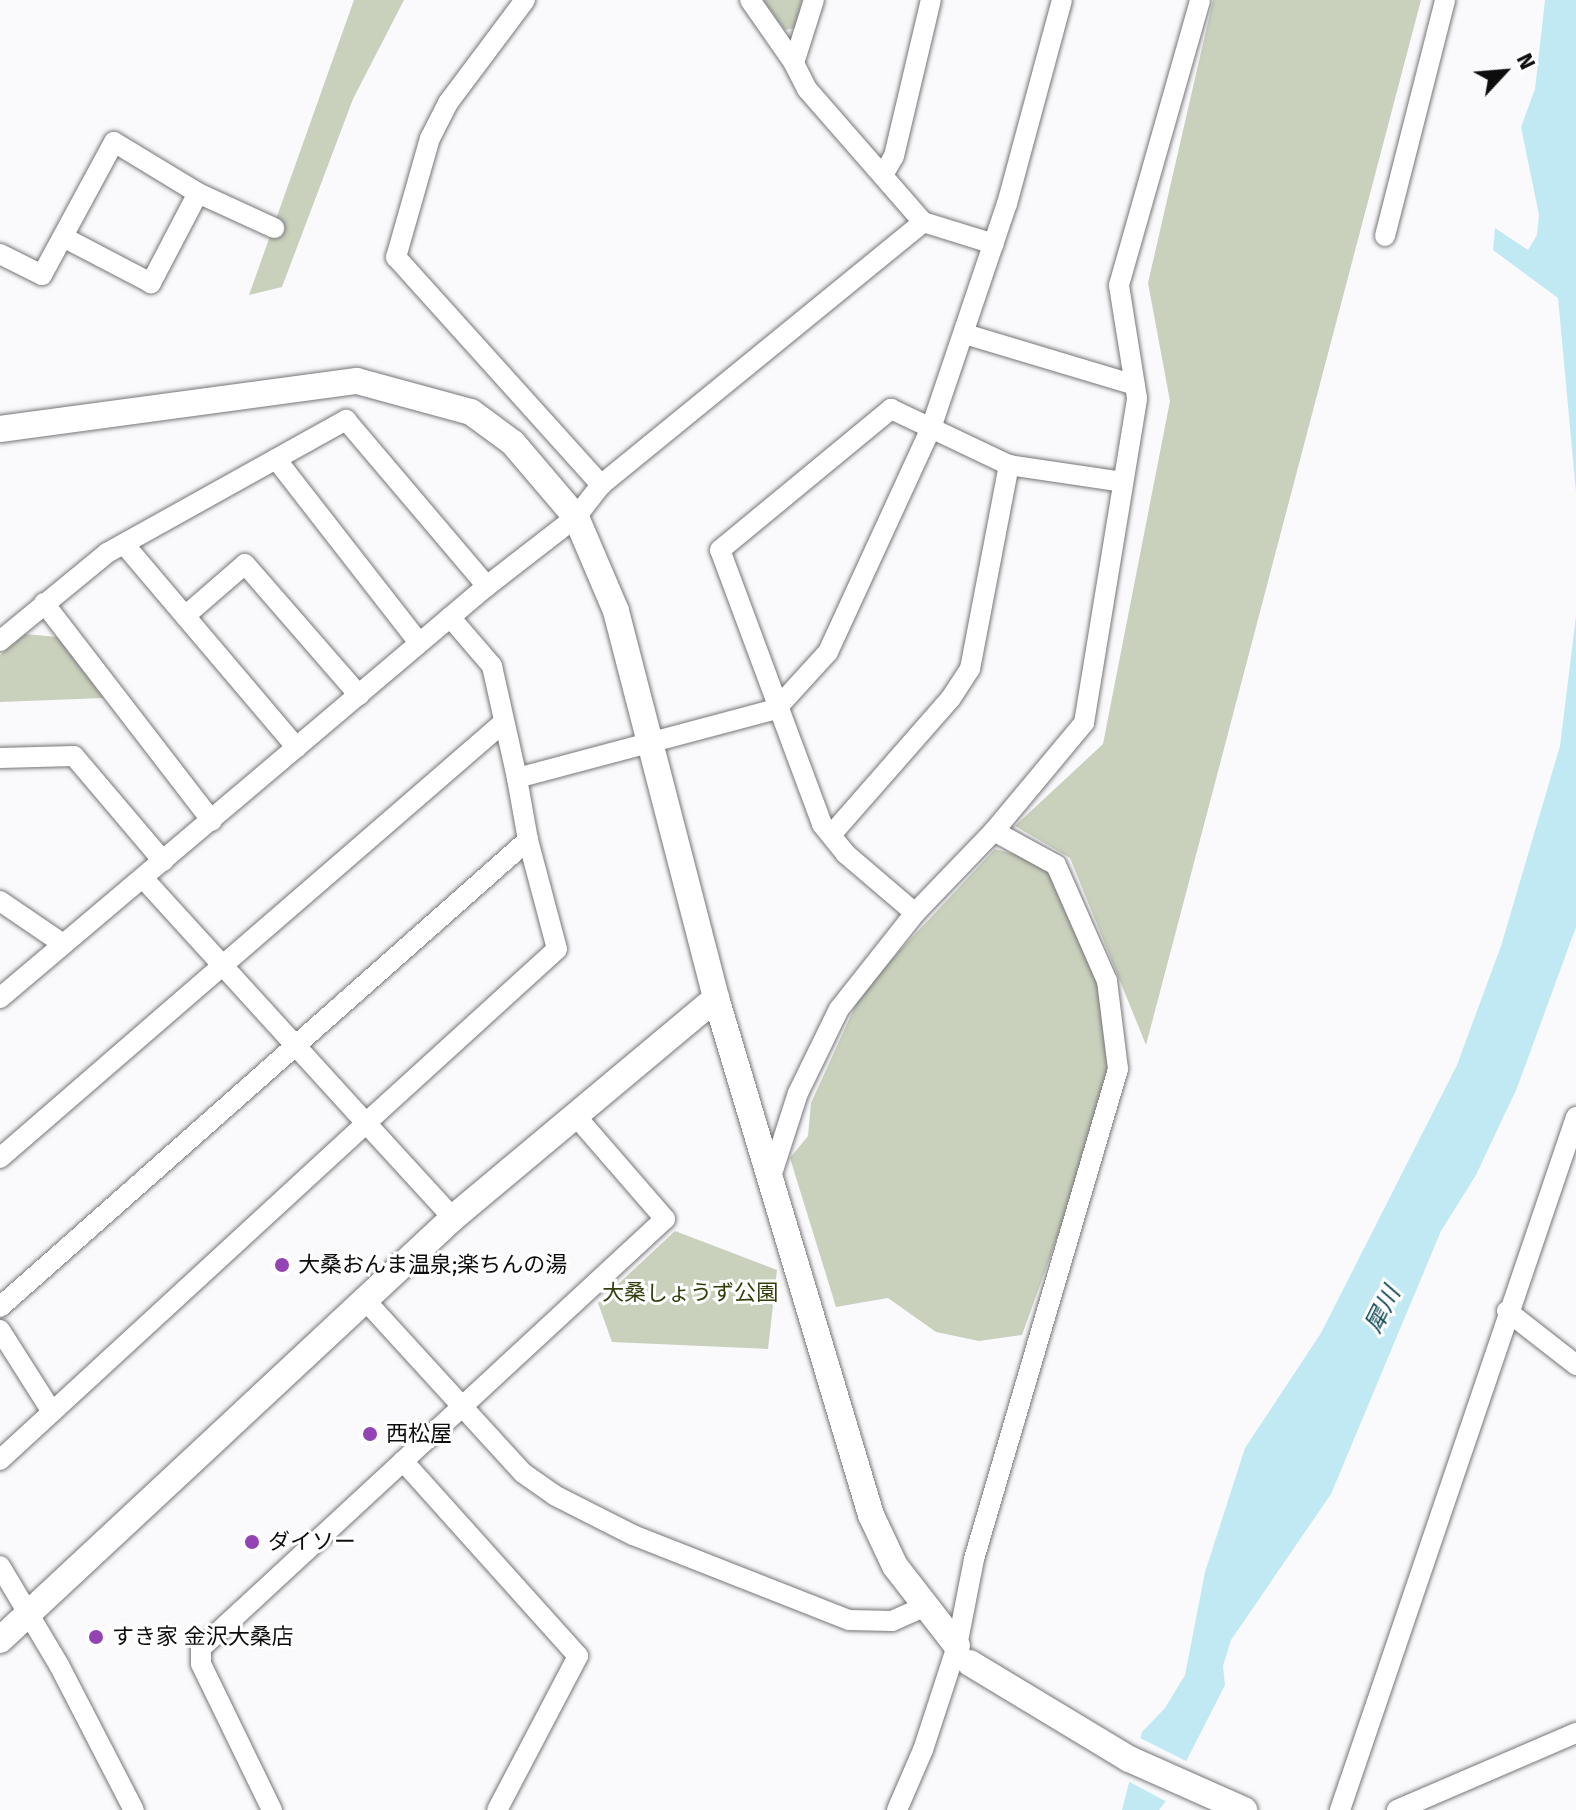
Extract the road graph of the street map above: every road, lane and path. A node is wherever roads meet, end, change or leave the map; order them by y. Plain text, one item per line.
1 (525, 0) edge
2 (750, 0) edge
3 (814, 0) edge
4 (931, 0) edge
5 (1062, 0) edge
6 (1200, 0) edge
7 (1445, 0) edge
8 (794, 63) junction
9 (883, 175) junction
10 (198, 193) junction
11 (923, 222) junction
12 (274, 228) dead end
13 (1385, 236) dead end
14 (63, 237) junction
15 (994, 244) junction
16 (0, 254) edge
17 (965, 334) junction
18 (1135, 385) junction
19 (931, 428) junction
20 (0, 429) edge
21 (276, 459) junction
22 (1009, 465) junction
23 (1123, 482) junction
24 (601, 485) junction
25 (576, 517) junction
26 (124, 544) junction
27 (487, 586) junction
28 (44, 603) junction
29 (185, 616) junction
30 (450, 617) junction
31 (0, 641) edge
32 (419, 643) junction
33 (359, 695) junction
34 (776, 709) junction
35 (504, 722) junction
36 (649, 745) junction
37 (297, 748) junction
38 (0, 758) edge
39 (517, 778) junction
40 (212, 821) junction
41 (994, 831) junction
42 (831, 835) junction
43 (528, 840) junction
44 (163, 861) junction
45 (143, 878) junction
46 (0, 901) edge
47 (915, 913) junction
48 (63, 944) junction
49 (222, 965) junction
50 (0, 998) edge
51 (716, 998) junction
52 (295, 1046) junction
53 (574, 1114) junction
54 (1576, 1117) edge
55 (366, 1123) junction
56 (0, 1158) edge
57 (770, 1180) junction
58 (453, 1218) junction
59 (365, 1300) junction
60 (0, 1307) edge
61 (1507, 1311) junction
62 (0, 1330) edge
63 (1576, 1365) edge
64 (461, 1408) junction
65 (52, 1412) junction
66 (0, 1460) edge
67 (403, 1461) junction
68 (0, 1566) edge
69 (924, 1607) junction
70 (28, 1615) junction
71 (0, 1640) edge
72 (964, 1655) junction
73 (1576, 1733) edge
74 (1233, 1806) edge
75 (134, 1810) edge
76 (272, 1810) edge
77 (497, 1810) edge
78 (897, 1810) edge
79 (1340, 1810) edge
80 (1397, 1810) edge

1 - 24 street
2 - 8 street
3 - 8 street
4 - 9 street
5 - 15 street
6 - 18 street
7 - 13 street
8 - 9 street
9 - 11 street
10 - 12 street
10 - 14 street
10 - 14 street
11 - 15 street
11 - 24 street
14 - 16 street
15 - 17 street
17 - 18 street
17 - 19 street
18 - 23 street
19 - 22 street
19 - 34 street
19 - 34 street
20 - 25 street
21 - 26 street
21 - 27 street
21 - 32 street
22 - 23 street
22 - 42 street
23 - 41 street
24 - 25 street
25 - 27 street
25 - 36 street
26 - 28 street
26 - 29 street
27 - 30 street
28 - 31 street
28 - 40 street
29 - 33 street
29 - 37 street
30 - 32 street
30 - 35 street
32 - 33 street
33 - 37 street
34 - 36 street
34 - 42 street
35 - 39 street
35 - 49 street
36 - 39 street
36 - 51 street
37 - 40 street
38 - 44 street
39 - 43 street
40 - 44 street
41 - 47 street
41 - 72 street
42 - 47 street
43 - 52 street
43 - 55 street
44 - 45 street
45 - 48 street
45 - 49 street
46 - 48 street
47 - 57 street
48 - 50 street
49 - 52 street
49 - 56 street
51 - 53 street
51 - 57 street
52 - 55 street
52 - 60 street
53 - 58 street
53 - 64 street
54 - 61 street
55 - 58 street
55 - 65 street
57 - 69 street
58 - 59 street
59 - 64 street
59 - 70 street
61 - 63 street
61 - 79 street
62 - 65 street
64 - 67 street
64 - 69 street
65 - 66 street
67 - 76 street
67 - 77 street
68 - 70 street
69 - 72 street
70 - 71 street
70 - 75 street
72 - 74 street
72 - 78 street
73 - 80 street

